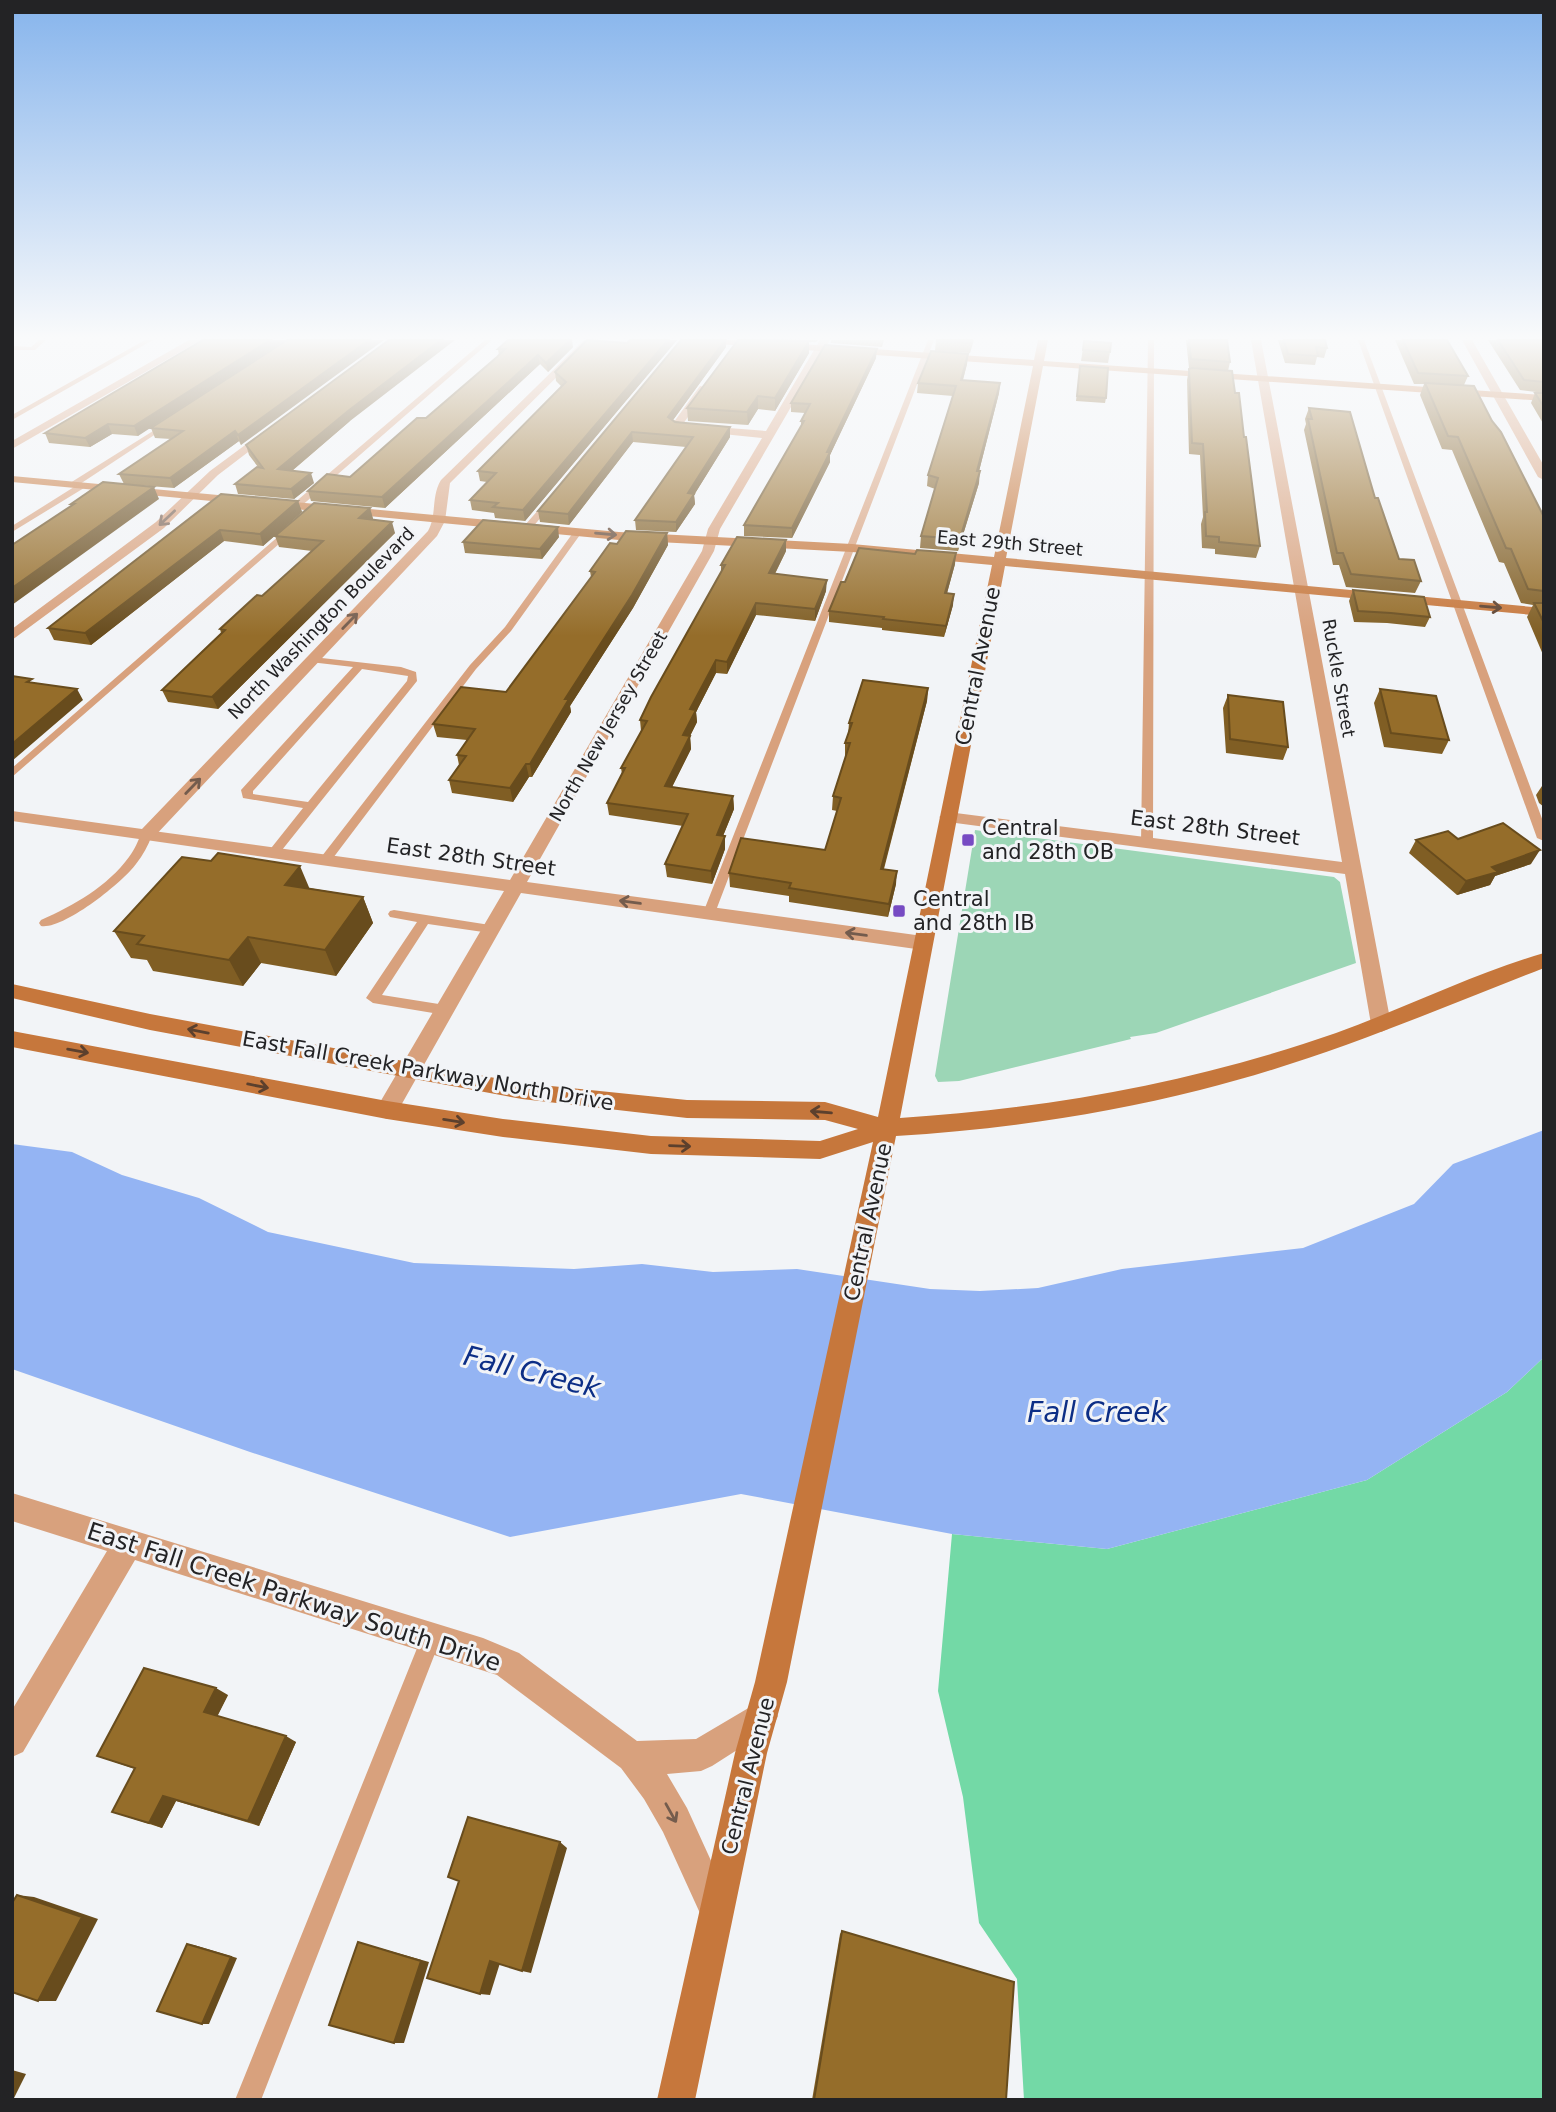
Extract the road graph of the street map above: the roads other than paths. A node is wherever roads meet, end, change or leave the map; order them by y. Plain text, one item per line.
1 (146, 439) edge
2 (261, 439) edge
3 (374, 439) edge
4 (489, 439) edge
5 (768, 439) edge
6 (893, 439) edge
7 (1023, 439) edge
8 (1151, 439) edge
9 (1274, 439) edge
10 (1397, 439) edge
11 (1522, 439) edge
12 (1544, 477) edge
13 (12, 479) edge
14 (77, 485) junction
15 (558, 493) edge
16 (190, 496) junction
17 (296, 506) junction
18 (440, 519) junction
19 (298, 524) edge
20 (528, 527) junction
21 (12, 530) edge
22 (578, 532) junction
23 (711, 540) junction
24 (852, 548) junction
25 (998, 561) junction
26 (1148, 575) junction
27 (1301, 590) junction
28 (1458, 604) junction
29 (1544, 612) edge
30 (12, 636) edge
31 (313, 660) junction
32 (360, 665) junction
33 (12, 774) edge
34 (311, 806) junction
35 (12, 816) edge
36 (948, 817) junction
37 (146, 835) junction
38 (1543, 838) edge
39 (1147, 842) junction
40 (274, 852) junction
41 (326, 859) junction
42 (1352, 869) junction
43 (515, 886) junction
44 (394, 914) dead end
45 (709, 914) junction
46 (425, 919) junction
47 (45, 923) dead end
48 (491, 929) junction
49 (923, 943) junction
50 (1544, 960) edge
51 (12, 991) edge
52 (444, 1010) junction
53 (1381, 1024) junction
54 (12, 1039) edge
55 (410, 1071) junction
56 (387, 1110) junction
57 (887, 1128) junction
58 (12, 1507) edge
59 (128, 1544) junction
60 (431, 1638) junction
61 (762, 1716) junction
62 (12, 1741) edge
63 (632, 1757) junction
64 (716, 1910) junction
65 (248, 2100) edge
66 (676, 2100) edge

1 - 14 lane
2 - 16 street
3 - 17 lane
4 - 18 street, North Washington Boulevard
5 - 23 street, North New Jersey Street
6 - 24 lane
7 - 25 main road, Central Avenue
8 - 26 lane
9 - 27 street, Ruckle Street
10 - 28 lane
11 - 12 street
13 - 14 main road, East 29th Street
14 - 16 main road, East 29th Street
14 - 21 lane
15 - 20 lane
16 - 17 main road, East 29th Street
16 -> 30 street
17 - 18 main road, East 29th Street
18 - 20 main road, East 29th Street
31 -> 18 street, North Washington Boulevard
19 - 33 lane
20 - 22 main road, East 29th Street
22 -> 23 main road, East 29th Street
22 - 41 lane
23 - 24 main road, East 29th Street
23 - 43 street, North New Jersey Street
24 - 25 main road, East 29th Street
24 - 45 lane
25 - 26 main road, East 29th Street
25 - 36 main road, Central Avenue
26 - 27 main road, East 29th Street
26 - 39 lane
27 - 28 main road, East 29th Street
27 - 42 street, Ruckle Street
28 -> 29 main road, East 29th Street
28 - 38 lane
31 - 32 lane
37 -> 31 street, North Washington Boulevard
32 - 34 lane
32 - 34 lane
34 - 40 lane
35 - 37 street, East 28th Street
36 - 39 street, East 28th Street
36 - 49 main road, Central Avenue
37 - 40 street, East 28th Street
37 - 47 lane
39 - 42 street, East 28th Street
40 - 41 street, East 28th Street
41 - 43 street, East 28th Street
42 - 53 street, Ruckle Street
45 -> 43 street, East 28th Street
43 - 48 street, North New Jersey Street
44 - 46 lane
49 -> 45 street, East 28th Street
46 - 48 lane
46 - 52 lane
48 - 52 street, North New Jersey Street
49 - 57 main road, Central Avenue
50 - 53 main road, East Fall Creek Parkway North Drive
55 -> 51 main road, East Fall Creek Parkway North Drive
52 - 55 street, North New Jersey Street
53 - 57 main road, East Fall Creek Parkway North Drive
54 -> 56 main road, East Fall Creek Parkway North Drive
55 - 56 street, North New Jersey Street
57 -> 55 main road, East Fall Creek Parkway North Drive
56 -> 57 main road, East Fall Creek Parkway North Drive
57 - 61 main road, Central Avenue
58 - 59 street, East Fall Creek Parkway South Drive
59 - 60 street, East Fall Creek Parkway South Drive
59 - 62 street
60 - 63 street, East Fall Creek Parkway South Drive
60 - 65 lane
61 - 63 street
61 - 64 main road, Central Avenue
63 -> 64 street, East Fall Creek Parkway South Drive
64 - 66 main road, Central Avenue

